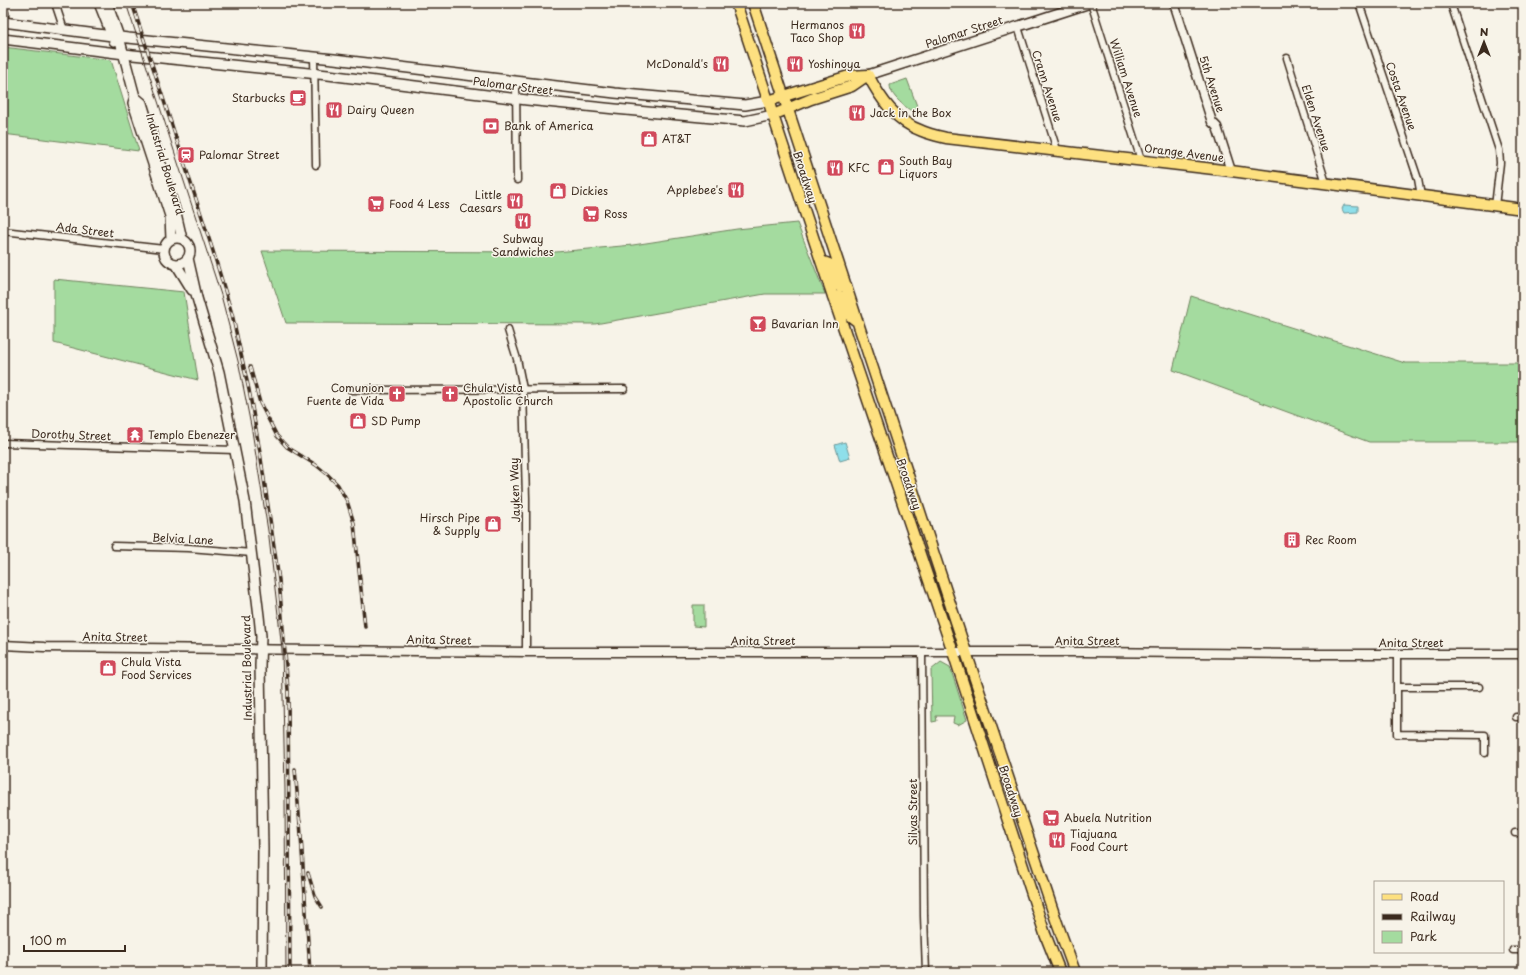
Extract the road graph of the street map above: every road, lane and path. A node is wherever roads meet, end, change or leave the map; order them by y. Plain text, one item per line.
1 (55, 3) edge
2 (100, 3) edge
3 (107, 3) edge
4 (736, 3) edge
5 (753, 3) edge
6 (1091, 3) edge
7 (1174, 3) edge
8 (1359, 3) edge
9 (1451, 4) edge
10 (3, 6) edge
11 (4, 22) edge
12 (1018, 27) junction
13 (64, 30) junction
14 (115, 37) junction
15 (3, 38) edge
16 (122, 54) junction
17 (314, 57) junction
18 (1287, 58) dead end
19 (314, 73) junction
20 (868, 75) junction
21 (516, 82) junction
22 (135, 96) junction
23 (784, 96) junction
24 (516, 98) junction
25 (768, 101) junction
26 (788, 110) junction
27 (773, 115) junction
28 (1057, 150) junction
29 (1141, 160) junction
30 (316, 164) dead end
31 (1231, 171) junction
32 (517, 180) dead end
33 (1326, 183) junction
34 (1421, 196) junction
35 (1496, 206) junction
36 (1523, 209) edge
37 (3, 231) edge
38 (182, 238) junction
39 (171, 239) junction
40 (164, 249) junction
41 (188, 258) junction
42 (820, 261) junction
43 (176, 264) junction
44 (846, 286) junction
45 (833, 297) junction
46 (197, 298) junction
47 (858, 322) junction
48 (508, 330) dead end
49 (522, 389) junction
50 (624, 389) dead end
51 (351, 390) dead end
52 (897, 441) junction
53 (3, 443) edge
54 (883, 446) junction
55 (235, 450) junction
56 (114, 546) dead end
57 (252, 553) junction
58 (3, 645) edge
59 (260, 649) junction
60 (526, 652) junction
61 (922, 652) junction
62 (953, 652) junction
63 (966, 652) junction
64 (1397, 654) junction
65 (1523, 654) edge
66 (1397, 687) junction
67 (1479, 687) dead end
68 (1485, 753) dead end
69 (1023, 821) junction
70 (1009, 824) junction
71 (1515, 833) dead end
72 (1523, 833) edge
73 (1513, 950) dead end
74 (1523, 950) edge
75 (262, 972) edge
76 (926, 972) edge
77 (1060, 972) edge
78 (1075, 972) edge

1 - 13 street
2 - 14 main road, Industrial Boulevard
3 - 14 main road, Industrial Boulevard
4 - 25 main road, Broadway
5 - 23 main road, Broadway
6 - 12 main road, Palomar Street
6 - 29 street, William Avenue
7 - 31 street, 5th Avenue
8 - 34 street, Costa Avenue
9 - 35 street
10 - 11 street
11 - 13 main road, Palomar Street
12 - 20 main road, Palomar Street
12 - 28 street, Crann Avenue
13 - 14 main road, Palomar Street
14 - 16 main road, Industrial Boulevard
14 - 17 main road, Palomar Street
15 - 16 main road, Palomar Street
16 - 19 main road, Palomar Street
16 - 22 main road, Industrial Boulevard
17 - 19 street
17 - 21 main road, Palomar Street
18 - 33 street, Elden Avenue
19 - 24 main road, Palomar Street
19 - 30 street
20 - 23 main road, Palomar Street
20 - 26 main road, Palomar Street
20 - 28 main road, Orange Avenue
21 - 24 street
21 - 25 main road, Palomar Street
22 - 38 main road, Industrial Boulevard
22 - 39 main road, Industrial Boulevard
23 - 25 main road, Palomar Street
23 - 26 main road, Broadway
24 - 27 main road, Palomar Street
24 - 32 street
25 - 27 main road, Broadway
26 - 27 main road, Palomar Street
26 - 44 main road, Broadway
27 - 42 main road, Broadway
28 - 29 main road, Orange Avenue
29 - 31 main road, Orange Avenue
31 - 33 main road, Orange Avenue
33 - 34 main road, Orange Avenue
34 - 35 main road, Orange Avenue
35 - 36 main road, Orange Avenue
37 - 40 street, Ada Street
38 - 39 main road
38 - 41 main road, Industrial Boulevard
39 - 40 main road
40 - 43 main road, Industrial Boulevard
41 - 43 main road
41 - 46 main road, Industrial Boulevard
42 - 44 main road
42 - 45 main road, Broadway
43 - 46 main road, Industrial Boulevard
44 - 47 main road, Broadway
45 - 47 main road
45 - 54 main road, Broadway
46 - 55 main road, Industrial Boulevard
47 - 52 main road, Broadway
48 - 49 street, Jayken Way
49 - 50 street
49 - 51 street
49 - 60 street, Jayken Way
52 - 54 main road
52 - 63 main road, Broadway
53 - 55 street, Dorothy Street
54 - 62 main road, Broadway
55 - 57 main road, Industrial Boulevard
56 - 57 street, Belvia Lane
57 - 59 main road, Industrial Boulevard
58 - 59 street, Anita Street
59 - 60 street, Anita Street
59 - 75 main road, Industrial Boulevard
60 - 61 street, Anita Street
61 - 62 street, Anita Street
61 - 76 street, Silvas Street
62 - 63 street, Anita Street
62 - 70 main road, Broadway
63 - 64 street, Anita Street
63 - 69 main road, Broadway
64 - 65 street, Anita Street
64 - 66 street
66 - 67 street
66 - 68 street
69 - 70 main road
69 - 78 main road, Broadway
70 - 77 main road, Broadway
71 - 72 street
73 - 74 street

